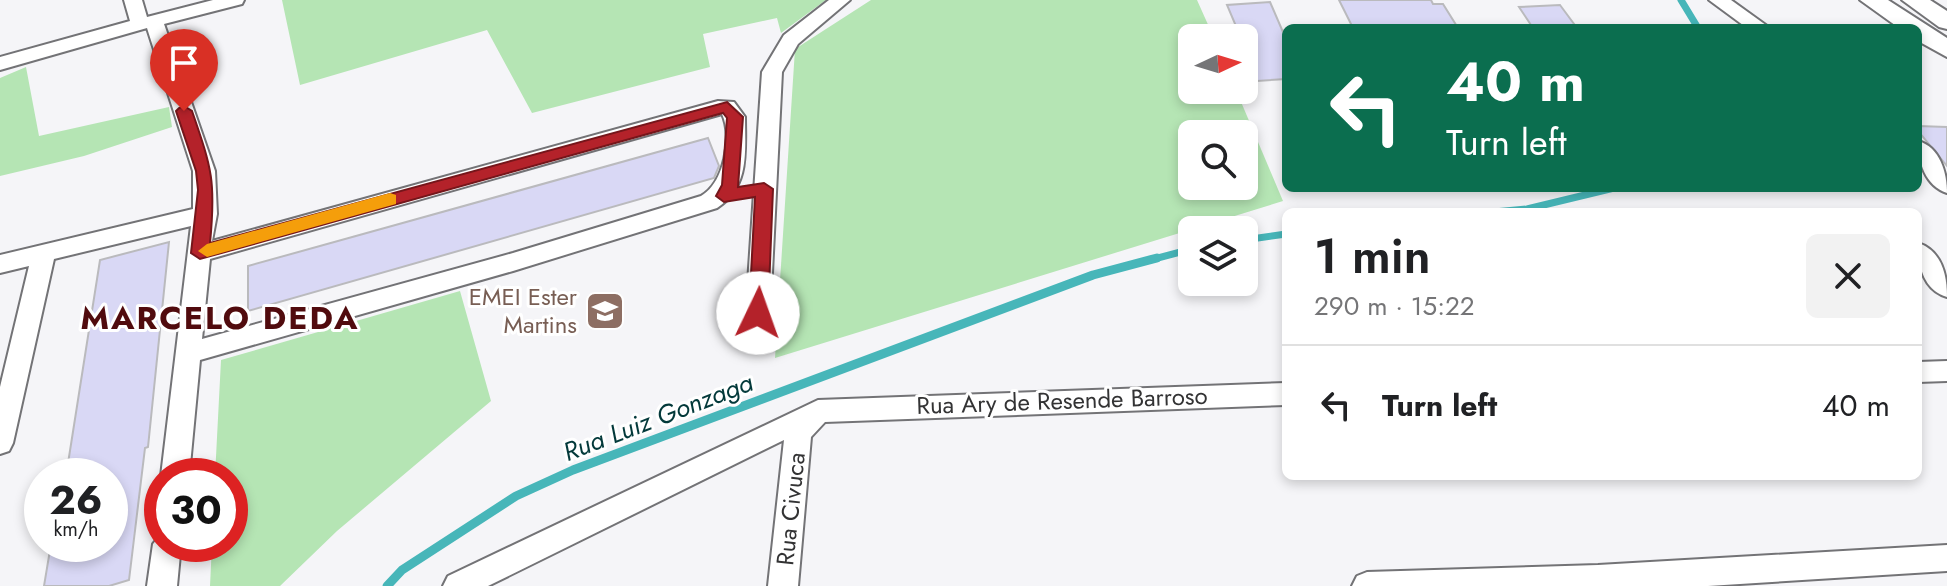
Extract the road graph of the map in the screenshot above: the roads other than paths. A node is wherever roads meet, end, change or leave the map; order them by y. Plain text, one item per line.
1 (133, 0) edge
2 (235, 0) edge
3 (841, 0) edge
4 (1718, 0) edge
5 (1872, 0) edge
6 (1914, 0) edge
7 (147, 22) junction
8 (1947, 22) edge
9 (1754, 24) edge
10 (1908, 24) edge
11 (1922, 33) edge
12 (1947, 49) edge
13 (0, 64) edge
14 (770, 95) junction
15 (727, 107) junction
16 (1922, 153) edge
17 (1947, 185) edge
18 (764, 189) junction
19 (724, 196) junction
20 (206, 214) junction
21 (44, 253) junction
22 (200, 253) junction
23 (1922, 257) edge
24 (0, 264) edge
25 (1947, 288) edge
26 (758, 313) dead end
27 (189, 353) junction
28 (1947, 371) edge
29 (1922, 372) edge
30 (1282, 394) edge
31 (828, 410) junction
32 (0, 443) edge
33 (177, 458) edge
34 (1947, 558) edge
35 (165, 562) edge
36 (162, 586) edge
37 (458, 586) edge
38 (783, 586) edge
39 (1367, 586) edge

1 - 7 street
2 - 7 street
3 - 14 street
4 - 9 street
5 - 10 street
6 - 8 street
7 - 13 street
7 - 20 street
11 - 12 street
14 - 15 street
14 - 18 street
15 - 19 street
15 - 22 street
16 - 17 street
18 - 19 street
18 - 26 street
19 - 27 street
20 - 21 street
20 - 22 street
21 - 24 street
21 - 32 street
22 - 27 street
23 - 25 street
27 - 33 street
28 - 29 street
30 - 31 street, Rua Ary de Resende Barroso
31 - 37 street
31 - 38 street, Rua Civuca
34 - 39 street
35 - 36 street

